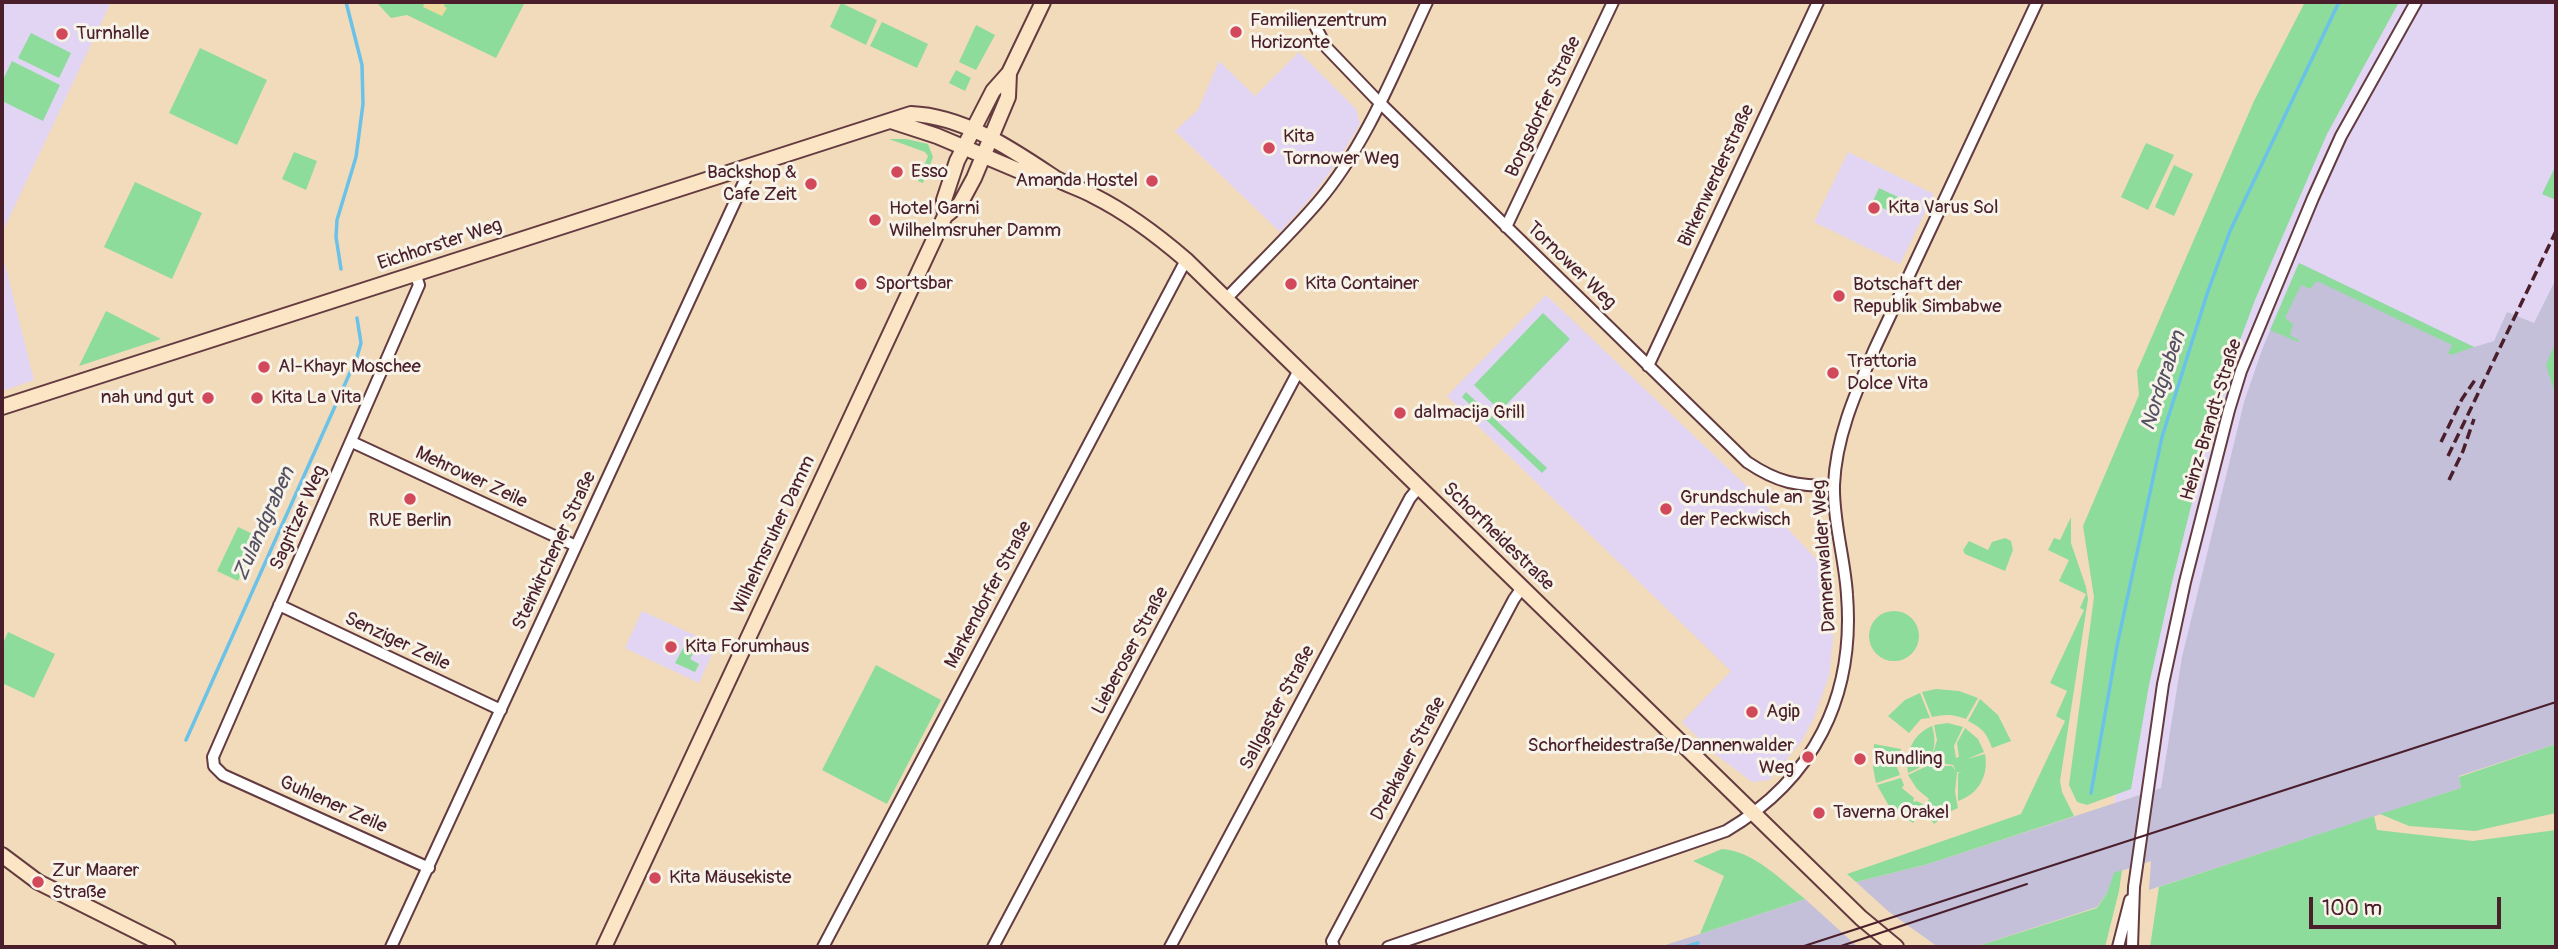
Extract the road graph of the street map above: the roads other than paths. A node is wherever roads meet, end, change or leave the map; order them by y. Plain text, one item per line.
1 (1043, 2) edge
2 (1427, 2) edge
3 (1613, 2) edge
4 (1818, 2) edge
5 (2037, 2) edge
6 (2416, 2) edge
7 (1313, 22) dead end
8 (1009, 73) junction
9 (1379, 103) junction
10 (891, 121) junction
11 (972, 131) junction
12 (990, 139) junction
13 (964, 148) junction
14 (983, 156) junction
15 (742, 168) junction
16 (1056, 178) junction
17 (944, 216) junction
18 (1506, 227) junction
19 (1186, 260) junction
20 (415, 273) junction
21 (1226, 299) junction
22 (1647, 366) junction
23 (1299, 370) junction
24 (2, 407) edge
25 (352, 442) junction
26 (1834, 486) junction
27 (1419, 487) junction
28 (576, 546) junction
29 (1522, 588) junction
30 (279, 605) junction
31 (501, 710) junction
32 (223, 775) joint
33 (1754, 815) junction
34 (2, 855) edge
35 (429, 868) junction
36 (2133, 887) junction
37 (168, 947) edge
38 (391, 947) edge
39 (604, 947) edge
40 (823, 947) edge
41 (993, 947) edge
42 (1170, 947) edge
43 (1334, 947) edge
44 (1388, 947) edge
45 (1896, 947) edge
46 (2118, 947) edge
47 (2132, 947) edge

1 - 8 main road, Wilhelmsruher Damm
2 - 9 street
3 - 18 street, Borgsdorfer Straße
4 - 22 street, Birkenwerderstraße
5 - 26 street, Dannenwalder Weg
6 - 36 street, Heinz-Brandt-Straße
7 - 9 street, Tornower Weg
8 - 11 main road, Wilhelmsruher Damm
8 - 12 main road, Wilhelmsruher Damm
9 - 18 street, Tornower Weg
9 - 21 street
10 - 11 main road, Eichhorster Weg
10 - 13 main road
10 - 15 main road, Eichhorster Weg
11 - 12 main road, Eichhorster Weg
11 - 13 main road, Wilhelmsruher Damm
12 - 14 main road, Wilhelmsruher Damm
12 - 16 main road, Schorfheidestraße
13 - 14 main road, Schorfheidestraße
13 - 17 main road, Wilhelmsruher Damm
14 - 16 main road, Schorfheidestraße
14 - 17 main road, Wilhelmsruher Damm
15 - 20 main road, Eichhorster Weg
15 - 28 street, Steinkirchener Straße
16 - 19 main road, Schorfheidestraße
17 - 39 main road, Wilhelmsruher Damm
18 - 22 street, Tornower Weg
19 - 21 main road, Schorfheidestraße
19 - 40 street, Markendorfer Straße
20 - 24 main road, Eichhorster Weg
20 - 25 street, Sagritzer Weg
21 - 23 main road, Schorfheidestraße
22 - 26 street, Tornower Weg
23 - 27 main road, Schorfheidestraße
23 - 41 street, Lieberoser Straße
25 - 28 street, Mehrower Zeile
25 - 30 street, Sagritzer Weg
26 - 33 street, Dannenwalder Weg
27 - 29 main road, Schorfheidestraße
27 - 42 street, Sallgaster Straße
28 - 31 street, Steinkirchener Straße
29 - 33 main road, Schorfheidestraße
29 - 43 street, Drebkauer Straße
30 - 31 street, Senziger Zeile
30 - 32 street, Sagritzer Weg
31 - 35 street, Steinkirchener Straße
32 - 35 street, Guhlener Zeile
33 - 44 street, Dannenwalder Weg
33 - 45 main road, Schorfheidestraße
34 - 37 main road
35 - 38 street, Steinkirchener Straße
36 - 46 street
36 - 47 street

